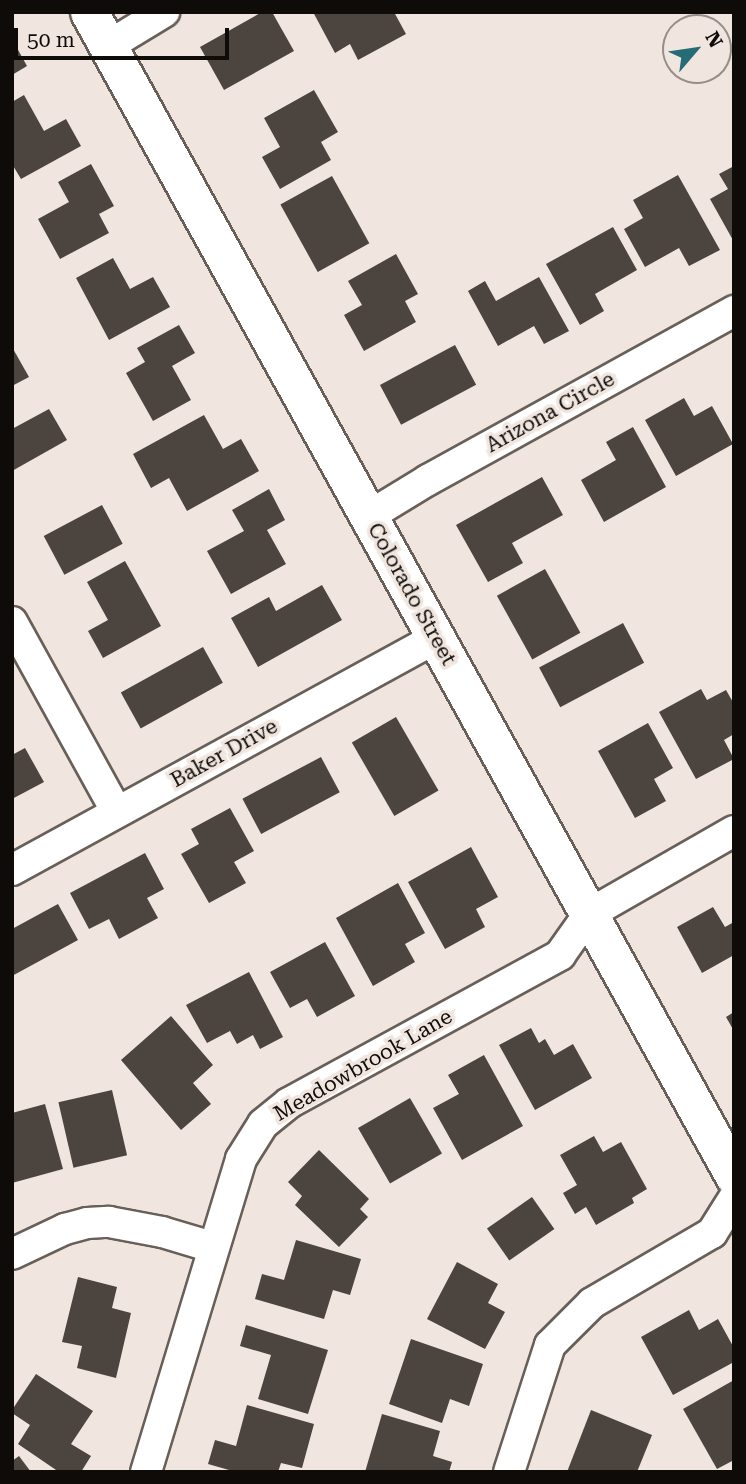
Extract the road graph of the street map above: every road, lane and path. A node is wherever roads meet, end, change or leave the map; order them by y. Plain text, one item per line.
1 (89, 12) edge
2 (164, 12) edge
3 (108, 46) junction
4 (734, 311) edge
5 (369, 516) junction
6 (12, 622) edge
7 (436, 638) junction
8 (117, 811) junction
9 (734, 831) edge
10 (12, 870) edge
11 (589, 914) junction
12 (734, 1177) edge
13 (734, 1198) edge
14 (212, 1247) junction
15 (12, 1254) edge
16 (146, 1472) edge
17 (509, 1472) edge

1 - 3 street, Colorado Street
2 - 3 street
3 - 5 street, Colorado Street
4 - 5 street, Arizona Circle
5 - 7 street, Colorado Street
6 - 8 street
7 - 8 street, Baker Drive
7 - 11 street, Colorado Street
8 - 10 street, Baker Drive
9 - 11 street, Meadowbrook Lane
11 - 12 street, Colorado Street
11 - 14 street, Meadowbrook Lane
13 - 17 street
14 - 15 street
14 - 16 street, Meadowbrook Lane

